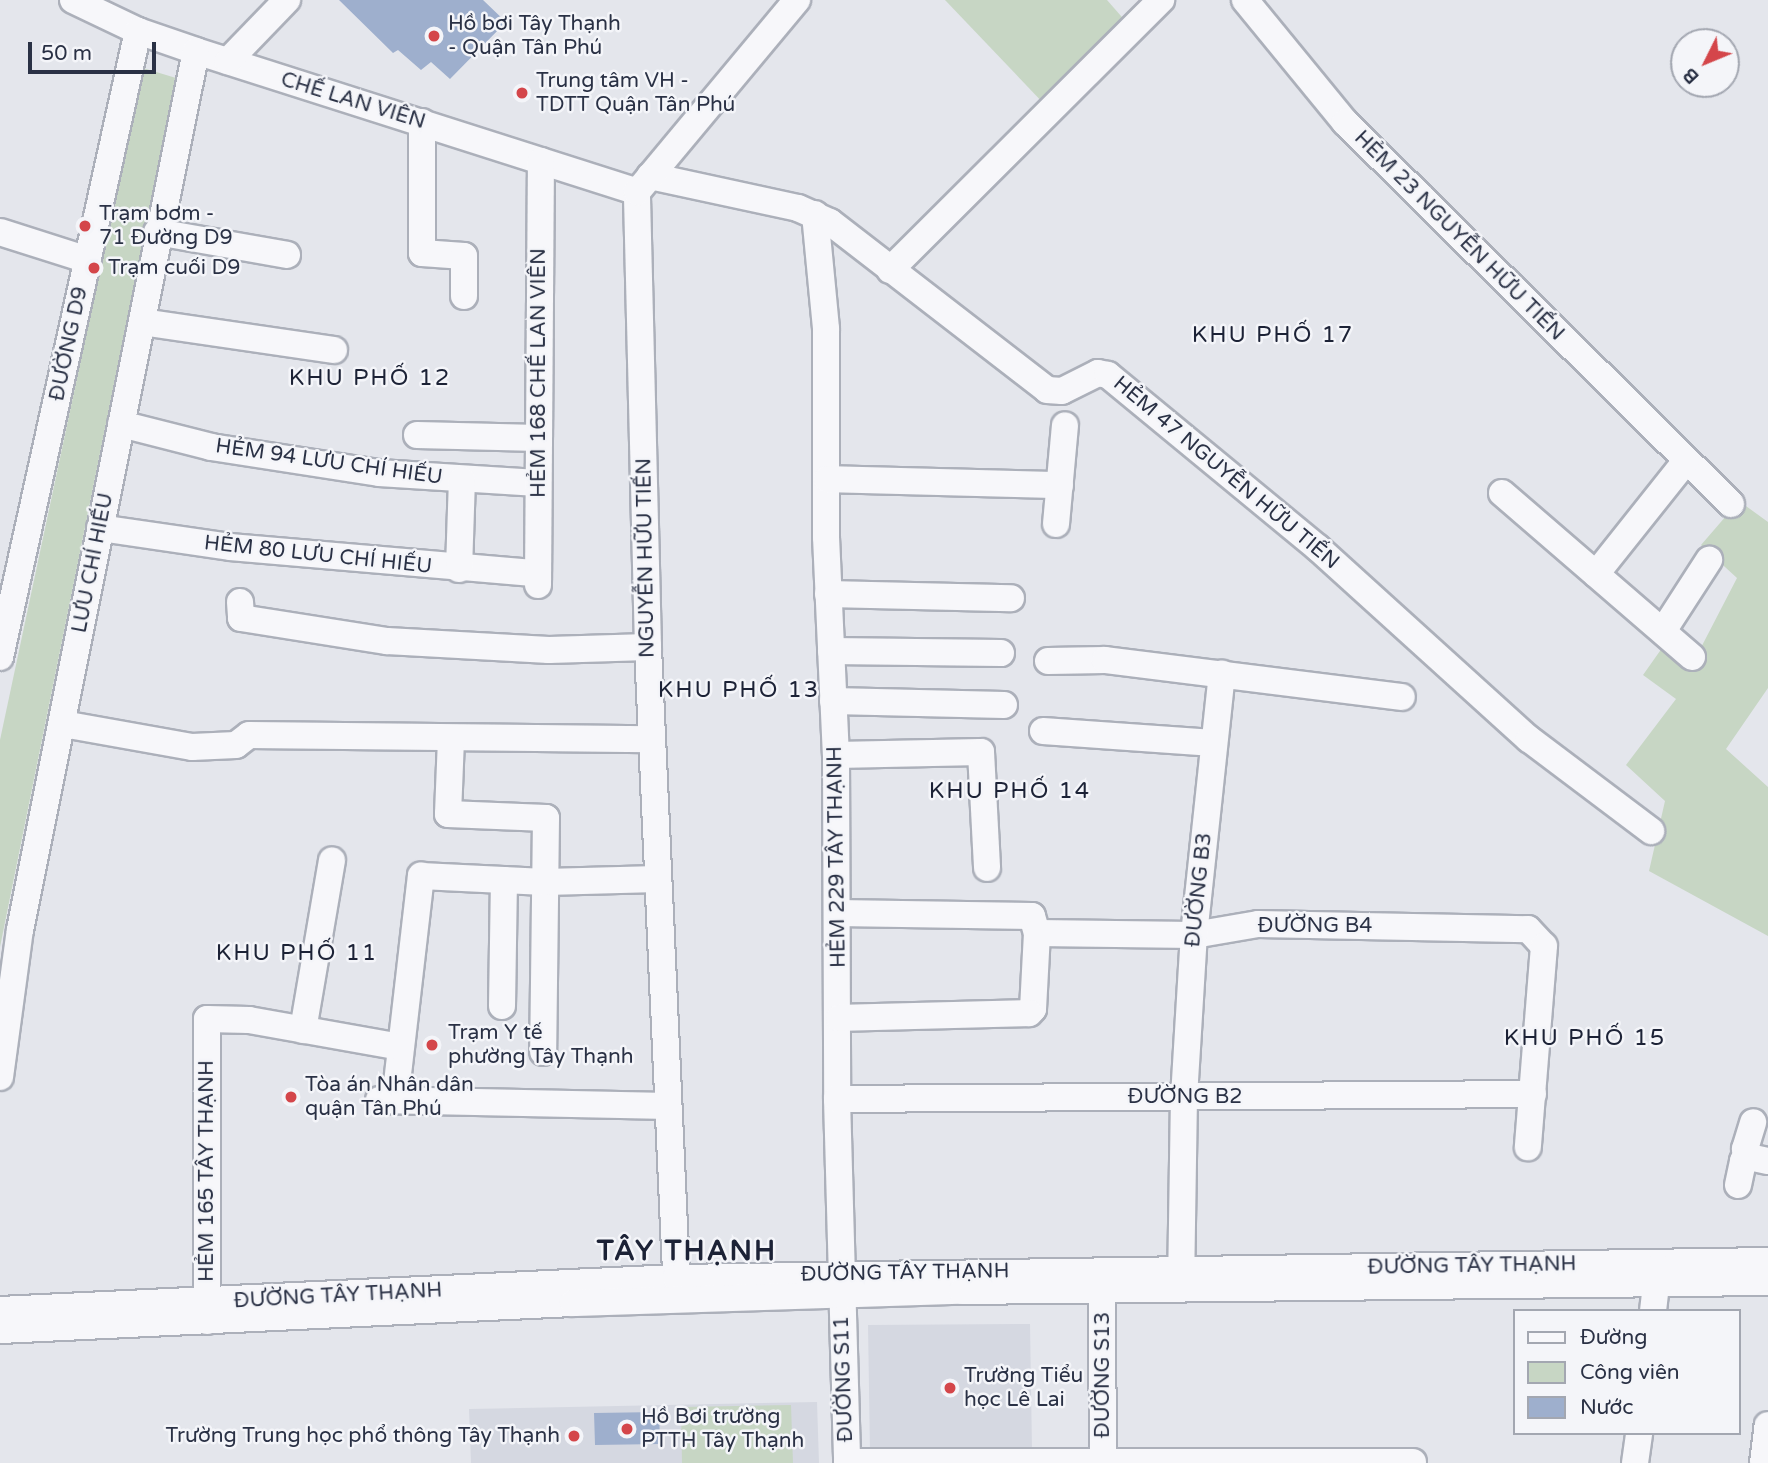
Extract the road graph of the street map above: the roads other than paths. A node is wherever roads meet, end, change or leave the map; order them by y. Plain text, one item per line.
1 (73, 0) edge
2 (287, 0) edge
3 (797, 0) edge
4 (1161, 0) edge
5 (1245, 0) edge
6 (138, 31) junction
7 (196, 51) junction
8 (228, 61) junction
9 (422, 122) junction
10 (541, 161) junction
11 (643, 184) junction
12 (815, 214) junction
13 (0, 232) edge
14 (157, 232) junction
15 (287, 255) dead end
16 (88, 260) junction
17 (890, 270) junction
18 (464, 296) dead end
19 (142, 322) junction
20 (334, 351) dead end
21 (121, 424) junction
22 (1066, 425) dead end
23 (417, 435) dead end
24 (539, 438) junction
25 (1686, 461) junction
26 (827, 479) junction
27 (462, 480) junction
28 (538, 483) junction
29 (1060, 485) junction
30 (1502, 493) dead end
31 (1731, 504) dead end
32 (1056, 524) dead end
33 (100, 528) junction
34 (1709, 560) dead end
35 (459, 569) junction
36 (1595, 574) junction
37 (537, 579) joint
38 (828, 594) junction
39 (1012, 598) dead end
40 (240, 602) dead end
41 (1662, 631) junction
42 (648, 646) junction
43 (831, 651) junction
44 (1001, 653) dead end
45 (0, 657) edge
46 (1692, 657) dead end
47 (1048, 661) dead end
48 (1222, 673) junction
49 (1402, 697) dead end
50 (834, 701) junction
51 (1004, 705) dead end
52 (63, 724) junction
53 (1043, 731) dead end
54 (451, 739) junction
55 (651, 739) junction
56 (1214, 743) junction
57 (836, 755) junction
58 (1651, 831) dead end
59 (332, 860) dead end
60 (987, 868) dead end
61 (658, 879) junction
62 (504, 880) junction
63 (545, 882) junction
64 (837, 913) junction
65 (1037, 933) junction
66 (1194, 935) junction
67 (502, 1006) dead end
68 (839, 1018) junction
69 (303, 1030) junction
70 (401, 1048) junction
71 (543, 1052) dead end
72 (0, 1077) edge
73 (1533, 1094) junction
74 (1184, 1097) junction
75 (837, 1099) junction
76 (668, 1106) junction
77 (1753, 1122) dead end
78 (1528, 1147) dead end
79 (1758, 1159) edge
80 (1738, 1185) dead end
81 (1768, 1261) edge
82 (1657, 1273) junction
83 (1181, 1280) junction
84 (1768, 1282) edge
85 (842, 1285) junction
86 (676, 1289) junction
87 (1102, 1290) junction
88 (1653, 1309) edge
89 (0, 1310) edge
90 (207, 1313) junction
91 (0, 1330) edge
92 (1768, 1427) edge
93 (1639, 1435) edge
94 (1103, 1460) junction
95 (1150, 1461) edge
96 (1290, 1461) edge
97 (1014, 1462) edge
98 (1413, 1462) edge
99 (847, 1463) edge
100 (1635, 1463) edge
101 (1763, 1463) edge

1 - 6 street, CHẾ LAN VIÊN
2 - 8 street
3 - 11 street
4 - 17 street
5 - 25 street, HẺM 23 NGUYỄN HỮU TIẾN
6 - 7 street, CHẾ LAN VIÊN
6 - 16 street, ĐƯỜNG D9
7 - 8 street, CHẾ LAN VIÊN
7 - 14 street, LƯU CHÍ HIẾU
8 - 9 street, CHẾ LAN VIÊN
9 - 10 street, CHẾ LAN VIÊN
9 - 18 street
10 - 11 street, CHẾ LAN VIÊN
10 - 24 street, HẺM 168 CHẾ LAN VIÊN
11 - 12 street, HẺM 47 NGUYỄN HỮU TIẾN
11 - 42 street, NGUYỄN HỮU TIẾN
12 - 17 street, HẺM 47 NGUYỄN HỮU TIẾN
12 - 26 street, HẺM 229 TÂY THẠNH
13 - 16 street
14 - 15 street
14 - 19 street, LƯU CHÍ HIẾU
16 - 45 street, ĐƯỜNG D9
17 - 58 street, HẺM 47 NGUYỄN HỮU TIẾN
19 - 20 street
19 - 21 street, LƯU CHÍ HIẾU
21 - 27 street, HẺM 94 LƯU CHÍ HIẾU
21 - 33 street, LƯU CHÍ HIẾU
22 - 29 street
23 - 24 street
24 - 28 street, HẺM 168 CHẾ LAN VIÊN
25 - 31 street, HẺM 23 NGUYỄN HỮU TIẾN
25 - 36 street
26 - 29 street
26 - 38 street, HẺM 229 TÂY THẠNH
27 - 28 street, HẺM 94 LƯU CHÍ HIẾU
27 - 35 street
28 - 37 street, HẺM 168 CHẾ LAN VIÊN
29 - 32 street
30 - 36 street
33 - 35 street, HẺM 80 LƯU CHÍ HIẾU
33 - 52 street, LƯU CHÍ HIẾU
34 - 41 street
35 - 37 street, HẺM 80 LƯU CHÍ HIẾU
36 - 41 street
38 - 39 street
38 - 43 street, HẺM 229 TÂY THẠNH
40 - 42 street
41 - 46 street
42 - 55 street, NGUYỄN HỮU TIẾN
43 - 44 street
43 - 50 street, HẺM 229 TÂY THẠNH
47 - 48 street
48 - 49 street
48 - 56 street, ĐƯỜNG B3
50 - 51 street
50 - 57 street, HẺM 229 TÂY THẠNH
52 - 54 street
52 - 72 street, LƯU CHÍ HIẾU
53 - 56 street
54 - 55 street
54 - 63 street
55 - 61 street, NGUYỄN HỮU TIẾN
56 - 66 street, ĐƯỜNG B3
57 - 60 street
57 - 64 street, HẺM 229 TÂY THẠNH
59 - 69 street
61 - 63 street
61 - 76 street, NGUYỄN HỮU TIẾN
62 - 63 street
62 - 67 street
62 - 70 street
63 - 71 street
64 - 65 street
64 - 68 street, HẺM 229 TÂY THẠNH
65 - 66 street, ĐƯỜNG B4
65 - 68 street
66 - 73 street, ĐƯỜNG B4
66 - 74 street, ĐƯỜNG B3
68 - 75 street, HẺM 229 TÂY THẠNH
69 - 70 street
69 - 90 street, HẺM 165 TÂY THẠNH
70 - 76 street
73 - 74 street, ĐƯỜNG B2
73 - 78 street
74 - 75 street, ĐƯỜNG B2
74 - 83 street, ĐƯỜNG B3
75 - 85 street, HẺM 229 TÂY THẠNH
76 - 86 street, NGUYỄN HỮU TIẾN
77 - 79 street
79 - 80 street
81 - 82 street, ĐƯỜNG TÂY THẠNH
82 - 83 street, ĐƯỜNG TÂY THẠNH
82 - 84 street, ĐƯỜNG TÂY THẠNH
82 - 88 street
83 - 85 street, ĐƯỜNG TÂY THẠNH
83 - 87 street, ĐƯỜNG TÂY THẠNH
85 - 86 street, ĐƯỜNG TÂY THẠNH
85 - 87 street, ĐƯỜNG TÂY THẠNH
85 - 99 street, ĐƯỜNG S11
86 - 90 street, ĐƯỜNG TÂY THẠNH
87 - 94 street, ĐƯỜNG S13
89 - 90 street, ĐƯỜNG TÂY THẠNH
90 - 91 street, ĐƯỜNG TÂY THẠNH
92 - 101 street
93 - 100 street
94 - 95 street
94 - 97 street
95 - 96 street
96 - 98 street
97 - 99 street

